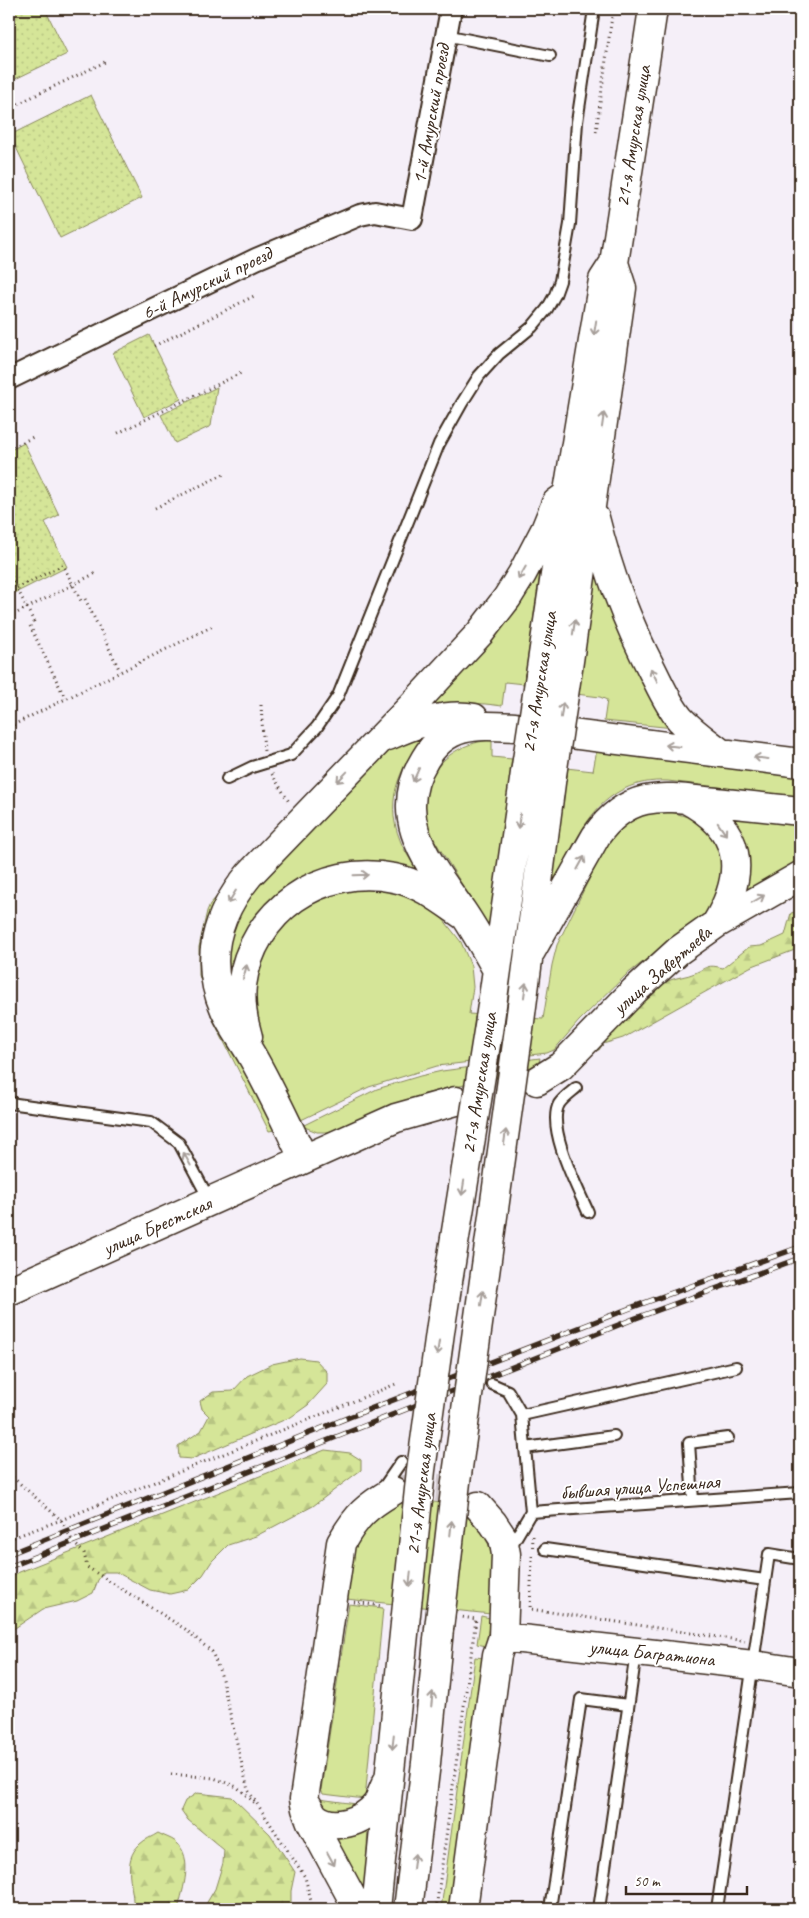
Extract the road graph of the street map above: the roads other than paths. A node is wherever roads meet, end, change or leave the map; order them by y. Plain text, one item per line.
1 (451, 9) edge
2 (594, 9) edge
3 (653, 9) edge
4 (445, 35) junction
5 (550, 56) dead end
6 (412, 219) joint
7 (9, 378) edge
8 (580, 500) junction
9 (571, 734) dead end
10 (376, 742) junction
11 (721, 753) junction
12 (800, 763) edge
13 (227, 779) dead end
14 (685, 799) junction
15 (800, 810) edge
16 (800, 876) edge
17 (466, 918) junction
18 (716, 924) junction
19 (531, 951) junction
20 (497, 970) junction
21 (252, 1056) junction
22 (537, 1081) dead end
23 (576, 1088) dead end
24 (456, 1101) dead end
25 (9, 1103) edge
26 (304, 1159) junction
27 (210, 1202) junction
28 (588, 1212) dead end
29 (9, 1291) edge
30 (736, 1367) dead end
31 (492, 1384) dead end
32 (522, 1415) junction
33 (614, 1436) dead end
34 (728, 1438) dead end
35 (525, 1448) junction
36 (401, 1462) dead end
37 (800, 1493) edge
38 (383, 1497) joint
39 (694, 1500) junction
40 (478, 1506) tunnel mouth
41 (530, 1512) junction
42 (545, 1550) dead end
43 (506, 1554) junction
44 (800, 1559) edge
45 (765, 1580) junction
46 (503, 1637) junction
47 (637, 1652) junction
48 (754, 1653) junction
49 (800, 1672) edge
50 (628, 1705) junction
51 (390, 1776) junction
52 (304, 1799) junction
53 (358, 1909) edge
54 (376, 1909) edge
55 (408, 1909) edge
56 (463, 1909) edge
57 (550, 1909) edge
58 (599, 1909) edge
59 (717, 1909) edge

1 - 4 street, 1-й Амурский проезд
2 - 13 lane
3 - 8 main road, 21-я Амурская улица
4 - 5 lane
4 - 6 street, 1-й Амурский проезд
6 - 7 street, 6-й Амурский проезд
8 -> 10 main road
11 -> 8 main road
19 -> 8 main road, 21-я Амурская улица, bridge
8 -> 20 main road, 21-я Амурская улица, bridge
11 -> 9 main road
10 -> 17 main road
10 -> 21 main road
12 -> 11 main road
14 - 15 main road
14 -> 18 main road
19 -> 14 main road
18 -> 16 main road, улица Завертяева
17 - 20 main road
21 -> 17 main road
18 - 22 main road, улица Завертяева
55 -> 19 main road, 21-я Амурская улица, bridge
20 -> 51 main road, 21-я Амурская улица, bridge
21 - 26 main road
23 - 28 lane
24 - 26 main road
27 -> 25 lane
26 - 27 main road, улица Брестская
27 - 29 main road, улица Брестская
30 - 32 lane
31 - 32 lane
32 - 35 lane
33 - 35 lane
34 - 39 lane
35 - 41 lane
36 - 38 lane
37 - 39 lane, бывшая улица Успешная
38 - 52 main road
39 - 41 lane, бывшая улица Успешная
40 - 43 main road
41 - 43 lane
42 - 45 lane
43 - 46 main road
44 - 45 lane
45 - 48 lane
46 - 47 main road, улица Багратиона
46 - 56 main road
47 - 48 main road, улица Багратиона
47 - 50 lane
48 - 49 main road, улица Багратиона
48 - 59 lane
50 - 57 lane
50 - 58 lane
51 - 52 main road
51 - 54 main road, 21-я Амурская улица
52 -> 53 main road

